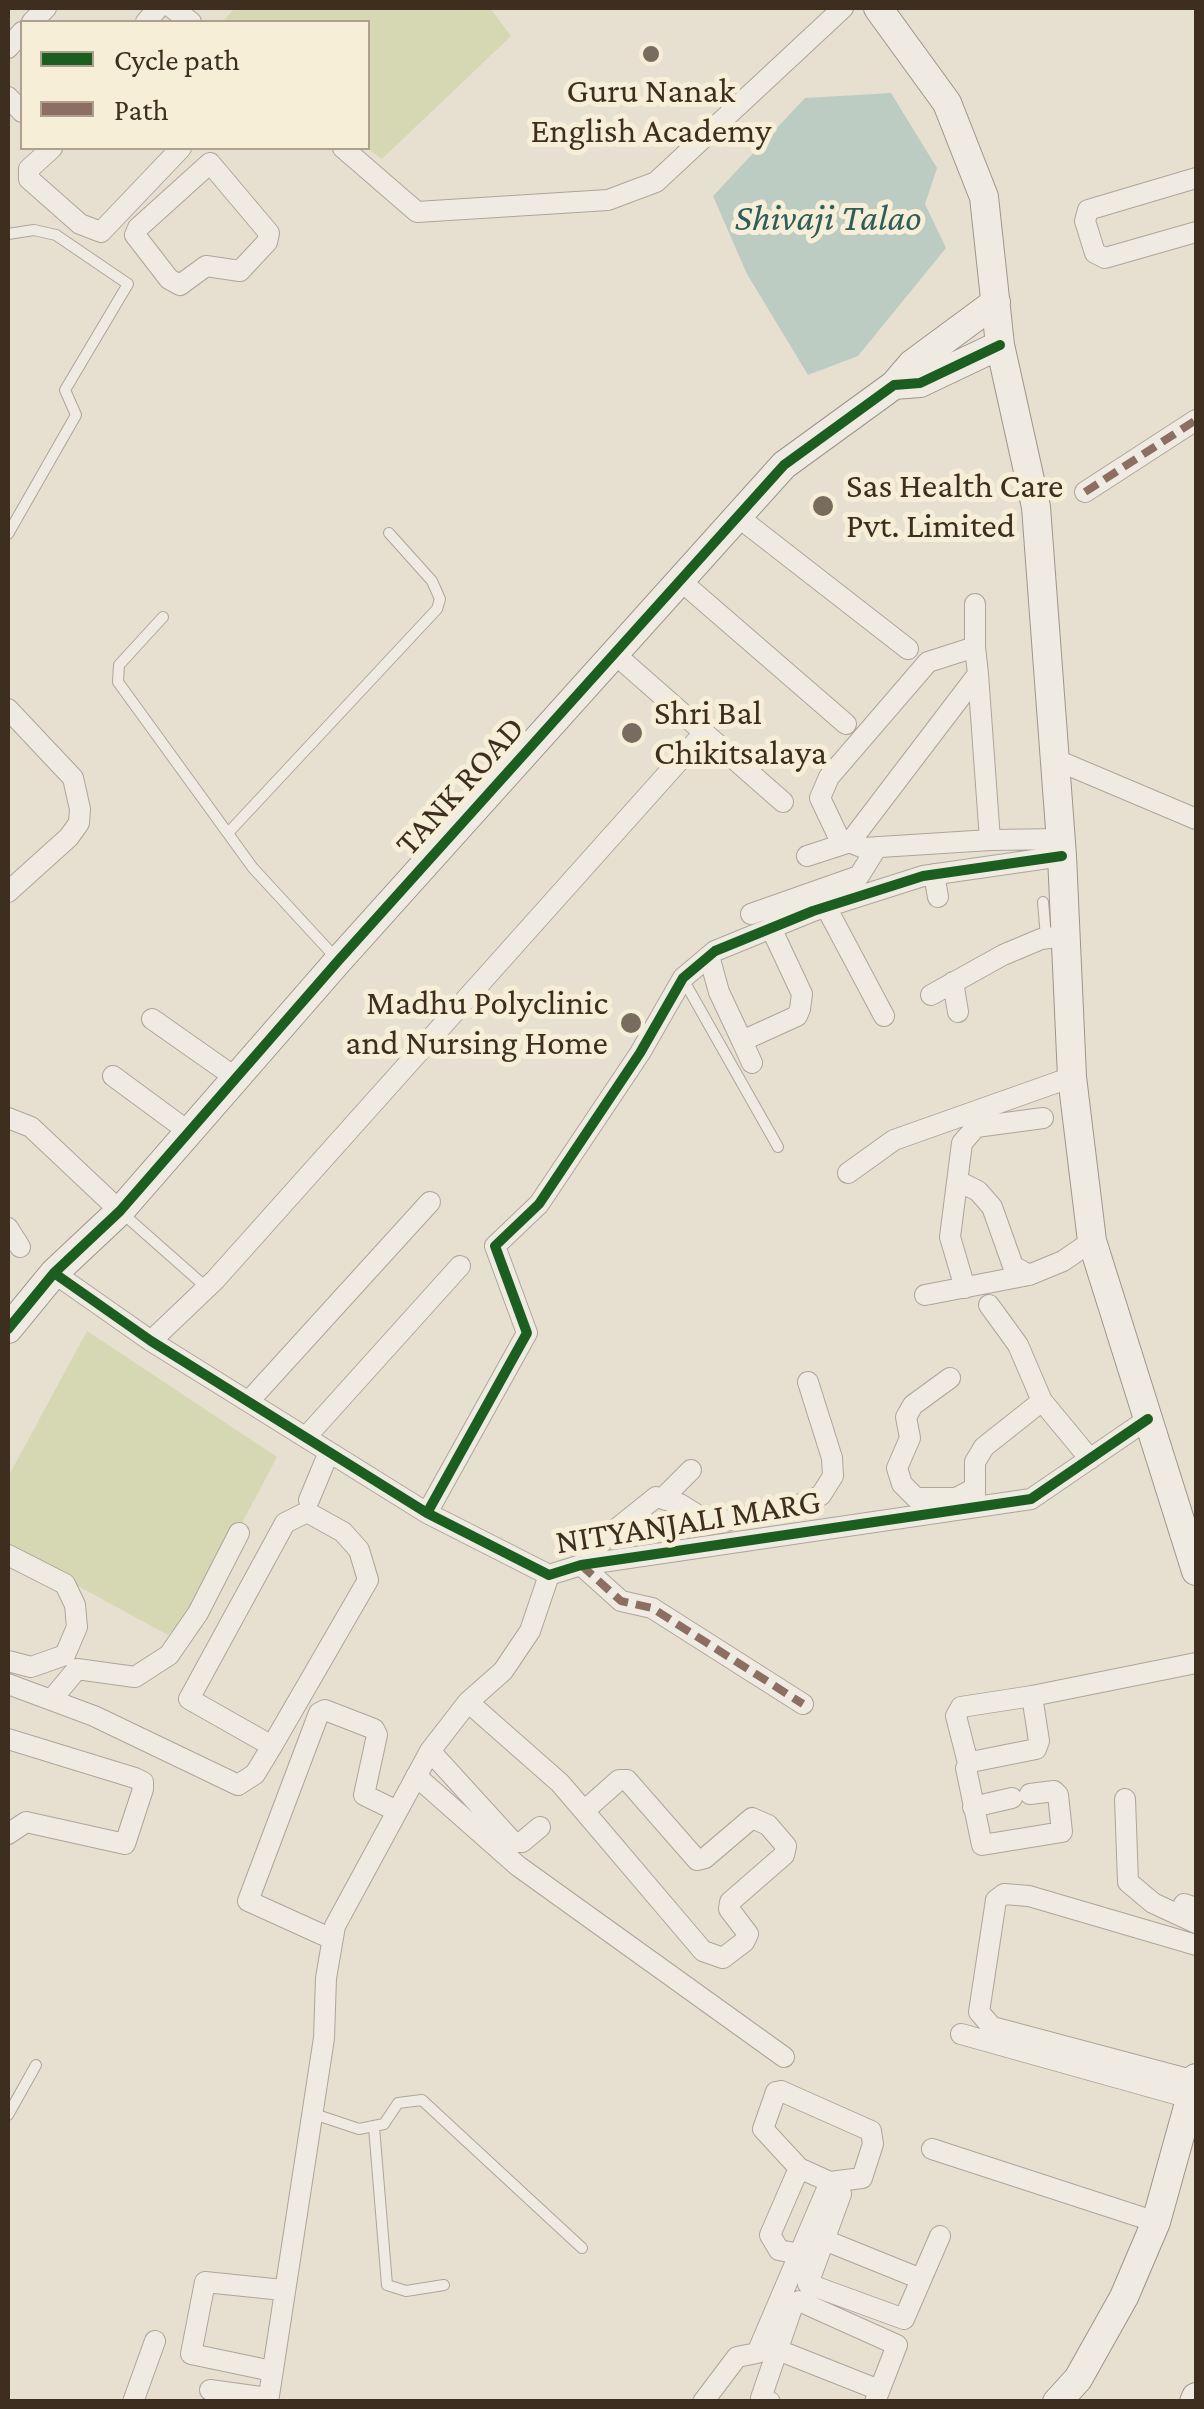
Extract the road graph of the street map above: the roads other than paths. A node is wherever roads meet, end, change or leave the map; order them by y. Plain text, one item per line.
1 (842, 8) edge
2 (878, 8) edge
3 (50, 150) edge
4 (178, 150) edge
5 (345, 150) edge
6 (216, 156) edge
7 (1196, 178) edge
8 (1196, 232) edge
9 (8, 234) edge
10 (996, 302) junction
11 (1000, 345) junction
12 (894, 386) junction
13 (1196, 420) edge
14 (1085, 492) dead end
15 (737, 516) junction
16 (388, 533) dead end
17 (8, 534) edge
18 (682, 582) junction
19 (975, 604) dead end
20 (163, 617) dead end
21 (974, 647) junction
22 (908, 649) dead end
23 (616, 655) junction
24 (978, 674) junction
25 (8, 709) edge
26 (846, 724) dead end
27 (703, 734) junction
28 (1054, 759) junction
29 (783, 802) dead end
30 (1196, 819) edge
31 (228, 833) junction
32 (990, 840) junction
33 (850, 842) junction
34 (877, 848) junction
35 (1061, 848) junction
36 (807, 856) dead end
37 (8, 892) edge
38 (1043, 902) dead end
39 (826, 907) junction
40 (751, 914) dead end
41 (771, 928) junction
42 (1056, 937) junction
43 (710, 956) junction
44 (338, 960) junction
45 (953, 982) junction
46 (686, 983) junction
47 (930, 994) dead end
48 (958, 1012) dead end
49 (884, 1016) dead end
50 (152, 1019) dead end
51 (742, 1041) junction
52 (752, 1063) dead end
53 (113, 1076) dead end
54 (1072, 1077) junction
55 (236, 1078) junction
56 (8, 1118) edge
57 (1042, 1118) dead end
58 (189, 1132) junction
59 (778, 1147) dead end
60 (848, 1174) dead end
61 (958, 1181) junction
62 (430, 1202) dead end
63 (120, 1211) junction
64 (1092, 1240) junction
65 (460, 1266) dead end
66 (54, 1273) junction
67 (1029, 1275) junction
68 (207, 1288) junction
69 (965, 1288) junction
70 (925, 1295) dead end
71 (989, 1305) dead end
72 (8, 1328) edge
73 (151, 1340) junction
74 (950, 1378) dead end
75 (808, 1382) dead end
76 (248, 1401) junction
77 (1042, 1402) junction
78 (1148, 1418) junction
79 (306, 1437) junction
80 (329, 1452) junction
81 (1090, 1459) junction
82 (691, 1470) dead end
83 (663, 1498) junction
84 (975, 1498) junction
85 (309, 1500) dead end
86 (427, 1513) junction
87 (1190, 1527) edge
88 (239, 1533) dead end
89 (8, 1555) edge
90 (580, 1565) junction
91 (1196, 1571) edge
92 (549, 1575) junction
93 (8, 1661) edge
94 (1196, 1663) edge
95 (8, 1684) edge
96 (1032, 1696) junction
97 (52, 1699) junction
98 (468, 1702) junction
99 (802, 1704) dead end
100 (8, 1739) edge
101 (272, 1746) junction
102 (430, 1751) junction
103 (968, 1763) junction
104 (416, 1776) junction
105 (1125, 1799) dead end
106 (973, 1807) junction
107 (398, 1811) junction
108 (584, 1811) junction
109 (540, 1828) dead end
110 (8, 1834) edge
111 (1196, 1923) edge
112 (332, 1940) junction
113 (1196, 1945) edge
114 (961, 2034) dead end
115 (784, 2057) dead end
116 (36, 2065) dead end
117 (1194, 2086) edge
118 (310, 2113) junction
119 (8, 2116) edge
120 (374, 2127) junction
121 (932, 2149) dead end
122 (799, 2168) junction
123 (836, 2188) junction
124 (1156, 2222) junction
125 (940, 2236) dead end
126 (816, 2237) junction
127 (582, 2248) dead end
128 (800, 2254) junction
129 (921, 2279) junction
130 (444, 2285) dead end
131 (283, 2290) junction
132 (155, 2341) dead end
133 (767, 2352) junction
134 (272, 2372) junction
135 (210, 2390) dead end
136 (877, 2396) edge
137 (268, 2400) edge
138 (133, 2402) edge
139 (703, 2402) edge
140 (770, 2402) edge
141 (1058, 2402) edge

1 - 5 street
2 - 10 main road
3 - 4 street
6 - 6 street
7 - 8 street
9 - 17 lane
10 - 11 main road
10 - 12 main road
11 - 12 main road, TANK ROAD
11 - 28 main road
12 - 15 main road, TANK ROAD
13 - 14 street
15 - 18 main road, TANK ROAD
15 - 22 street
16 - 31 lane
18 - 23 main road, TANK ROAD
18 - 26 street
19 - 21 street
20 - 31 lane
21 - 24 street
21 - 33 street
23 - 27 street
23 - 44 main road, TANK ROAD
24 - 32 street
24 - 33 street
25 - 37 street
27 - 29 street
27 - 68 street
28 - 30 street
28 - 35 main road
31 - 44 lane
32 - 34 street
32 - 35 street
33 - 34 street
33 - 36 street
34 - 40 street
35 - 39 street
35 - 42 main road
38 - 42 lane
39 - 41 street
39 - 49 street
41 - 43 street
41 - 51 street
42 - 45 street
42 - 54 main road
43 - 46 street
43 - 51 street
44 - 55 main road, TANK ROAD
45 - 47 street
45 - 48 street
46 - 59 lane
46 - 86 street
50 - 55 street
51 - 52 street
53 - 58 street
54 - 60 street
54 - 64 main road
55 - 58 main road, TANK ROAD
56 - 63 street
57 - 61 street
58 - 63 main road, TANK ROAD
61 - 67 street
61 - 69 street
62 - 76 street
63 - 66 main road, TANK ROAD
63 - 68 lane
64 - 67 street
64 - 78 main road
65 - 79 street
66 - 72 main road, TANK ROAD
66 - 73 street, NITYANJALI MARG
67 - 69 street
68 - 73 street
69 - 70 street
71 - 77 street
73 - 76 street, NITYANJALI MARG
74 - 84 street
75 - 83 street
76 - 79 street, NITYANJALI MARG
77 - 81 street
77 - 84 street
78 - 81 street, NITYANJALI MARG
78 - 87 main road
79 - 80 street, NITYANJALI MARG
80 - 85 street
80 - 86 street, NITYANJALI MARG
81 - 84 street, NITYANJALI MARG
82 - 83 street
83 - 90 street
84 - 90 street, NITYANJALI MARG
86 - 92 street, NITYANJALI MARG
87 - 91 main road
88 - 97 street
89 - 93 street
90 - 92 street, NITYANJALI MARG
90 - 99 street
92 - 98 street
94 - 96 street
95 - 97 street
96 - 103 street
96 - 103 street
97 - 101 street
98 - 102 street
98 - 108 street
100 - 110 street
101 - 101 street
102 - 104 street
102 - 109 street
103 - 106 street
104 - 107 street
104 - 115 street
105 - 111 street
106 - 106 street
107 - 112 street
107 - 112 street
108 - 108 street
112 - 118 street
113 - 117 street
114 - 117 street
116 - 119 lane
117 - 124 main road
118 - 120 lane
118 - 131 street
120 - 127 lane
120 - 130 lane
121 - 124 street
122 - 123 street
122 - 123 street
122 - 128 street
123 - 126 street
124 - 141 main road
125 - 129 street
126 - 128 street
126 - 129 street
126 - 129 street
128 - 133 street
131 - 134 street
131 - 134 street
132 - 138 street
133 - 136 street
133 - 136 street
133 - 139 street
133 - 140 street
134 - 137 street
135 - 137 street

